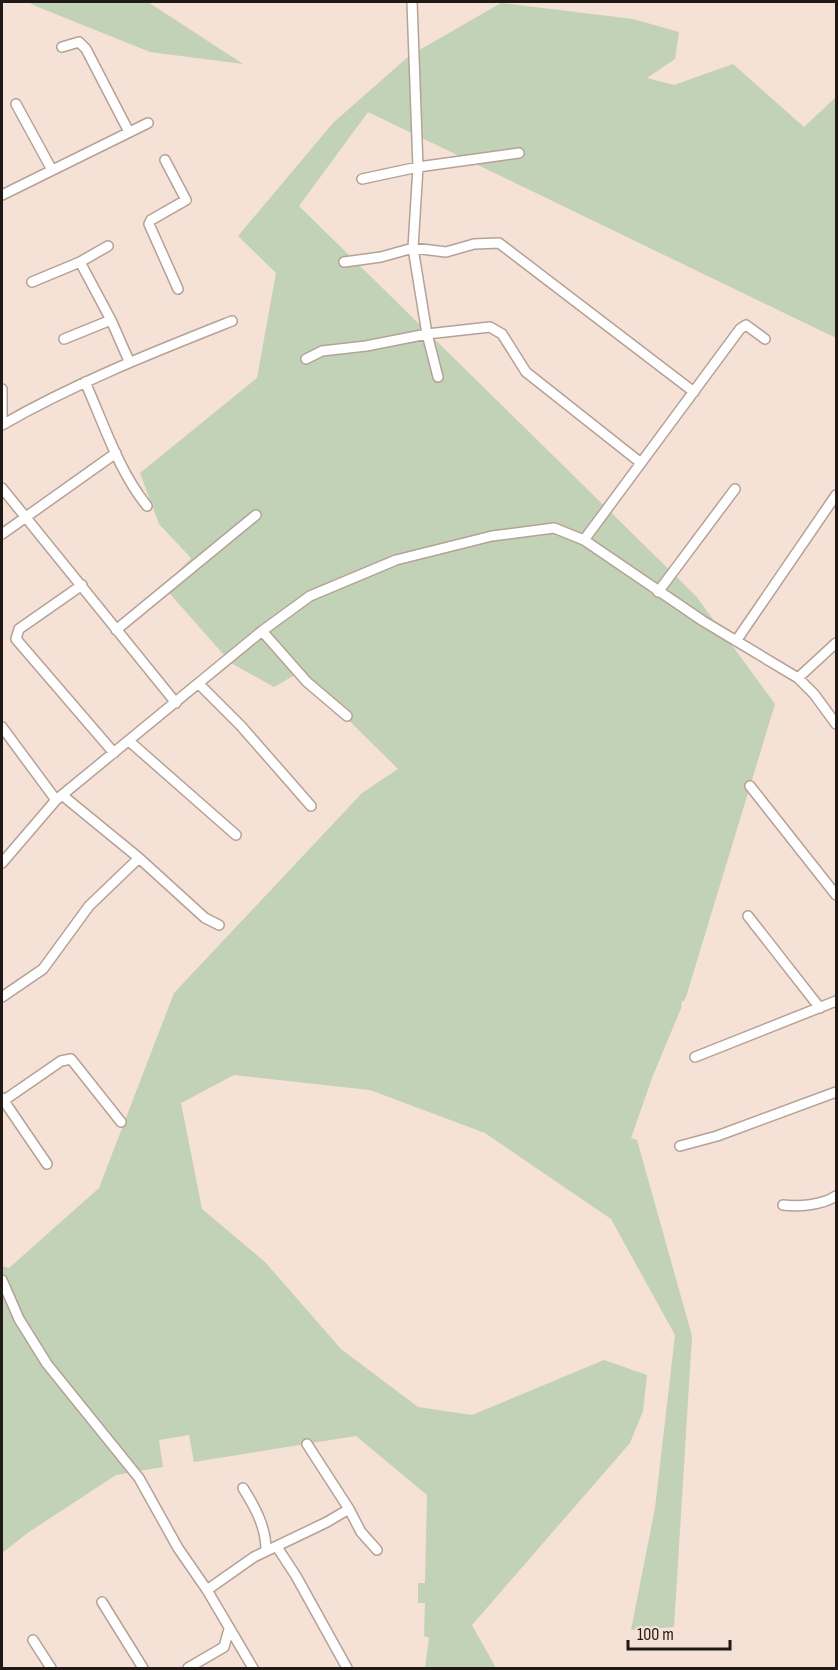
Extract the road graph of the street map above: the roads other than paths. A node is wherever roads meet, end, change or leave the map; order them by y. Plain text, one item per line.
1 (412, 2) edge
2 (62, 47) dead end
3 (16, 104) dead end
4 (148, 123) dead end
5 (129, 132) junction
6 (519, 153) dead end
7 (165, 160) dead end
8 (418, 167) junction
9 (52, 170) junction
10 (362, 179) dead end
11 (2, 195) edge
12 (108, 246) dead end
13 (413, 248) junction
14 (80, 262) junction
15 (344, 262) dead end
16 (32, 282) dead end
17 (178, 289) dead end
18 (111, 320) junction
19 (232, 321) dead end
20 (427, 334) junction
21 (64, 339) dead end
22 (765, 339) dead end
23 (306, 359) dead end
24 (129, 361) junction
25 (438, 377) dead end
26 (85, 382) junction
27 (2, 389) edge
28 (694, 392) junction
29 (2, 424) edge
30 (117, 453) junction
31 (641, 463) junction
32 (2, 488) edge
33 (735, 489) dead end
34 (837, 495) edge
35 (147, 506) dead end
36 (256, 514) dead end
37 (26, 517) junction
38 (2, 534) edge
39 (584, 540) junction
40 (82, 585) junction
41 (658, 592) junction
42 (116, 630) junction
43 (262, 631) junction
44 (736, 640) junction
45 (837, 643) edge
46 (798, 678) junction
47 (199, 684) junction
48 (176, 703) junction
49 (347, 717) dead end
50 (837, 724) edge
51 (2, 729) edge
52 (129, 741) junction
53 (114, 753) junction
54 (750, 786) dead end
55 (59, 798) junction
56 (311, 806) dead end
57 (236, 835) dead end
58 (139, 858) junction
59 (2, 863) edge
60 (837, 895) edge
61 (748, 916) dead end
62 (219, 925) dead end
63 (2, 997) edge
64 (837, 1001) edge
65 (819, 1008) junction
66 (695, 1057) dead end
67 (837, 1092) edge
68 (2, 1100) edge
69 (121, 1122) dead end
70 (680, 1146) dead end
71 (47, 1164) dead end
72 (837, 1196) edge
73 (783, 1205) dead end
74 (2, 1280) edge
75 (307, 1444) dead end
76 (243, 1488) dead end
77 (349, 1509) junction
78 (277, 1547) junction
79 (266, 1550) junction
80 (377, 1550) dead end
81 (207, 1590) junction
82 (102, 1602) dead end
83 (229, 1629) junction
84 (33, 1640) dead end
85 (225, 1647) junction
86 (240, 1648) junction
87 (51, 1668) edge
88 (143, 1668) edge
89 (188, 1668) edge
90 (253, 1668) edge
91 (347, 1668) edge

1 - 8 street
2 - 5 street
3 - 9 street
4 - 5 street
5 - 9 street
6 - 8 street
7 - 17 street
8 - 10 street
8 - 13 street
9 - 11 street
12 - 14 street
13 - 15 street
13 - 20 street
13 - 28 street
14 - 16 street
14 - 18 street
18 - 21 street
18 - 24 street
19 - 24 street
20 - 23 street
20 - 25 street
20 - 31 street
22 - 28 street
24 - 26 street
26 - 29 street
26 - 30 street
27 - 29 street
28 - 31 street
30 - 35 street
30 - 37 street
31 - 39 street
32 - 37 street
33 - 41 street
34 - 44 street
36 - 42 street
37 - 38 street
37 - 40 street
39 - 41 street
39 - 43 street
40 - 42 street
40 - 53 street
41 - 44 street
42 - 48 street
43 - 47 street
43 - 49 street
44 - 46 street
45 - 46 street
46 - 50 street
47 - 48 street
47 - 56 street
48 - 52 street
51 - 55 street
52 - 53 street
52 - 57 street
53 - 55 street
54 - 60 street
55 - 58 street
55 - 59 street
58 - 62 street
58 - 63 street
61 - 65 street
64 - 65 street
65 - 66 street
67 - 70 street
68 - 69 street
68 - 71 street
72 - 73 street
74 - 81 street
75 - 77 street
76 - 79 street
77 - 78 street
77 - 80 street
78 - 79 street
78 - 91 street
79 - 81 street
81 - 83 street
82 - 88 street
83 - 85 street
83 - 86 street
84 - 87 street
85 - 86 street
85 - 89 street
86 - 90 street

